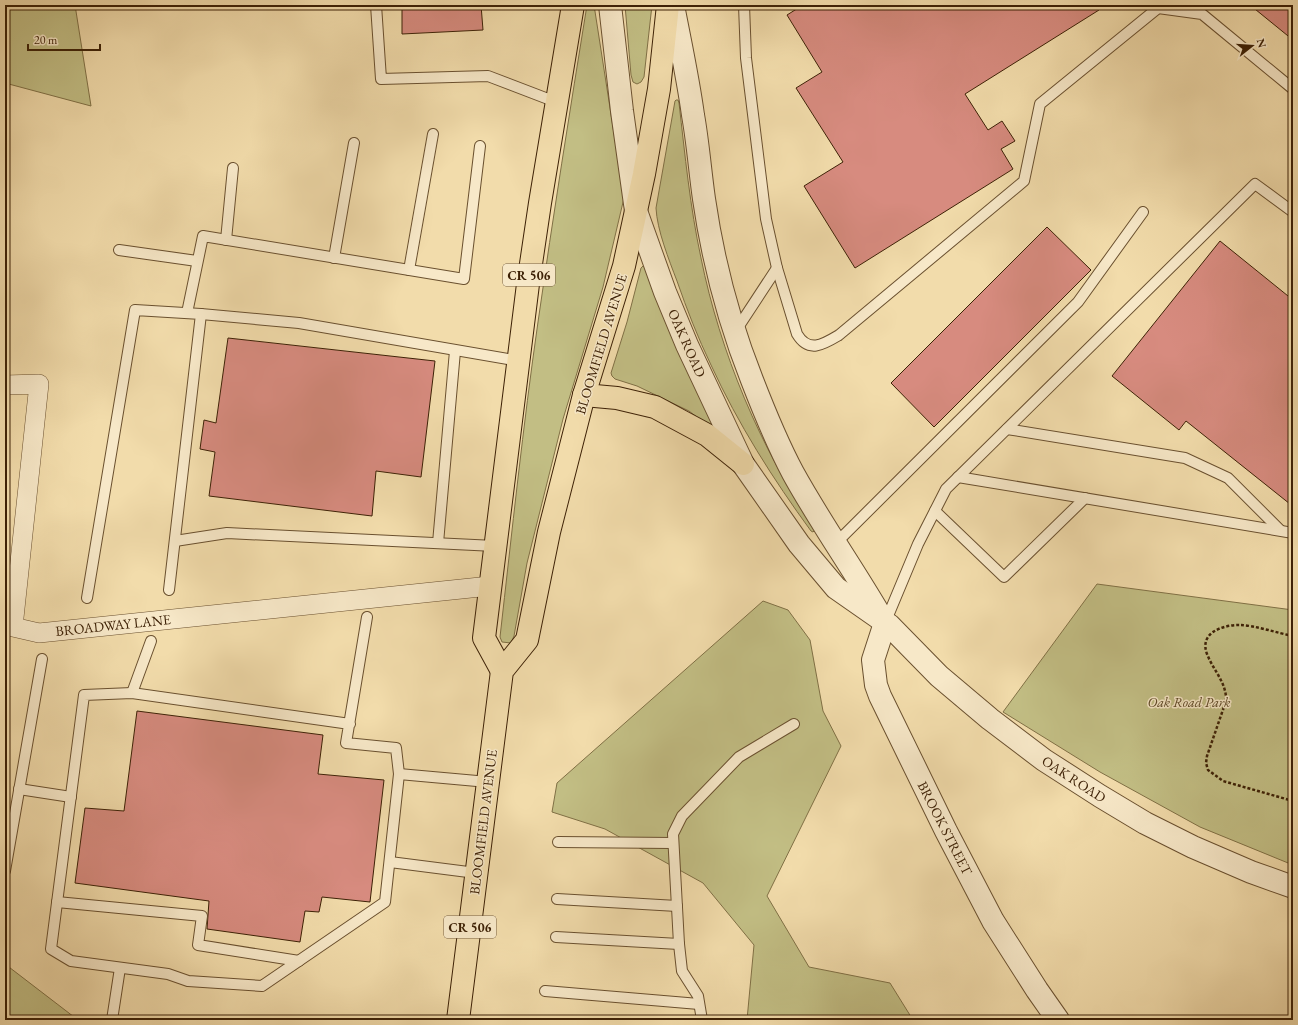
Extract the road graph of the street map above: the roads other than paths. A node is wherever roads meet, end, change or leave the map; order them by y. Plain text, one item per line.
1 (376, 5) edge
2 (573, 5) edge
3 (610, 5) edge
4 (668, 5) edge
5 (673, 5) edge
6 (744, 5) edge
7 (1157, 7) edge
8 (1293, 89) edge
9 (556, 102) junction
10 (434, 134) dead end
11 (354, 143) dead end
12 (480, 146) dead end
13 (233, 168) dead end
14 (636, 211) junction
15 (1143, 212) dead end
16 (1293, 212) edge
17 (226, 240) junction
18 (119, 250) dead end
19 (334, 258) junction
20 (198, 261) junction
21 (777, 268) junction
22 (409, 270) junction
23 (187, 313) junction
24 (201, 314) junction
25 (735, 332) junction
26 (455, 351) junction
27 (519, 361) junction
28 (5, 385) edge
29 (584, 395) junction
30 (1007, 429) junction
31 (744, 464) junction
32 (958, 477) junction
33 (1085, 498) junction
34 (935, 511) junction
35 (1280, 530) junction
36 (1293, 532) edge
37 (175, 541) junction
38 (438, 544) junction
39 (835, 544) junction
40 (495, 546) junction
41 (490, 586) junction
42 (169, 590) dead end
43 (87, 598) dead end
44 (367, 617) dead end
45 (885, 623) junction
46 (151, 641) dead end
47 (42, 660) dead end
48 (502, 671) junction
49 (132, 693) junction
50 (350, 724) junction
51 (794, 724) dead end
52 (399, 774) junction
53 (488, 782) junction
54 (19, 789) junction
55 (71, 797) junction
56 (558, 842) dead end
57 (673, 844) junction
58 (390, 862) junction
59 (5, 871) edge
60 (476, 873) junction
61 (1293, 887) edge
62 (557, 900) dead end
63 (57, 902) junction
64 (677, 906) junction
65 (556, 937) dead end
66 (679, 944) junction
67 (299, 961) junction
68 (120, 968) junction
69 (545, 991) dead end
70 (699, 1004) junction
71 (112, 1020) edge
72 (458, 1020) edge
73 (702, 1020) edge
74 (1058, 1020) edge

1 - 9 lane
2 - 9 main road, CR 506
3 - 14 street, OAK ROAD
4 - 14 main road, BLOOMFIELD AVENUE
5 - 25 street, OAK ROAD
6 - 21 lane
7 - 8 lane
7 - 21 lane
9 - 27 main road, CR 506
10 - 22 lane
11 - 19 lane
12 - 22 lane
13 - 17 lane
14 - 29 main road, BLOOMFIELD AVENUE
14 - 31 street, OAK ROAD
15 - 39 lane
16 - 30 lane
17 - 19 lane
17 - 20 lane
18 - 20 lane
19 - 22 lane
20 - 23 lane
21 - 25 lane
23 - 24 lane
23 - 43 lane
24 - 26 lane
24 - 37 lane
25 - 39 street, OAK ROAD
26 - 27 lane
26 - 38 lane
27 - 40 main road, CR 506
28 - 41 street, BROADWAY LANE
29 - 31 main road
29 - 48 main road, BLOOMFIELD AVENUE
30 - 32 lane
30 - 35 lane
31 - 45 street, OAK ROAD
32 - 33 lane
32 - 34 lane
33 - 34 lane
33 - 35 lane
34 - 45 lane
35 - 36 lane
37 - 38 lane
37 - 42 lane
38 - 40 lane
39 - 45 street, OAK ROAD
40 - 41 main road, CR 506
41 - 48 main road, CR 506
44 - 50 lane
45 - 61 street, OAK ROAD
45 - 74 street, BROOK STREET
46 - 49 lane
47 - 54 lane
48 - 53 main road, BLOOMFIELD AVENUE / CR 506
49 - 50 lane
49 - 55 lane
50 - 52 lane
51 - 57 lane
52 - 53 lane
52 - 58 lane
53 - 60 main road, BLOOMFIELD AVENUE / CR 506
54 - 55 lane
54 - 59 lane
55 - 63 lane
56 - 57 lane
57 - 64 lane
58 - 60 lane
58 - 67 lane
60 - 72 main road, BLOOMFIELD AVENUE / CR 506
62 - 64 lane
63 - 67 lane
63 - 68 lane
64 - 66 lane
65 - 66 lane
66 - 70 lane
67 - 68 lane
68 - 71 lane
69 - 70 lane
70 - 73 lane

